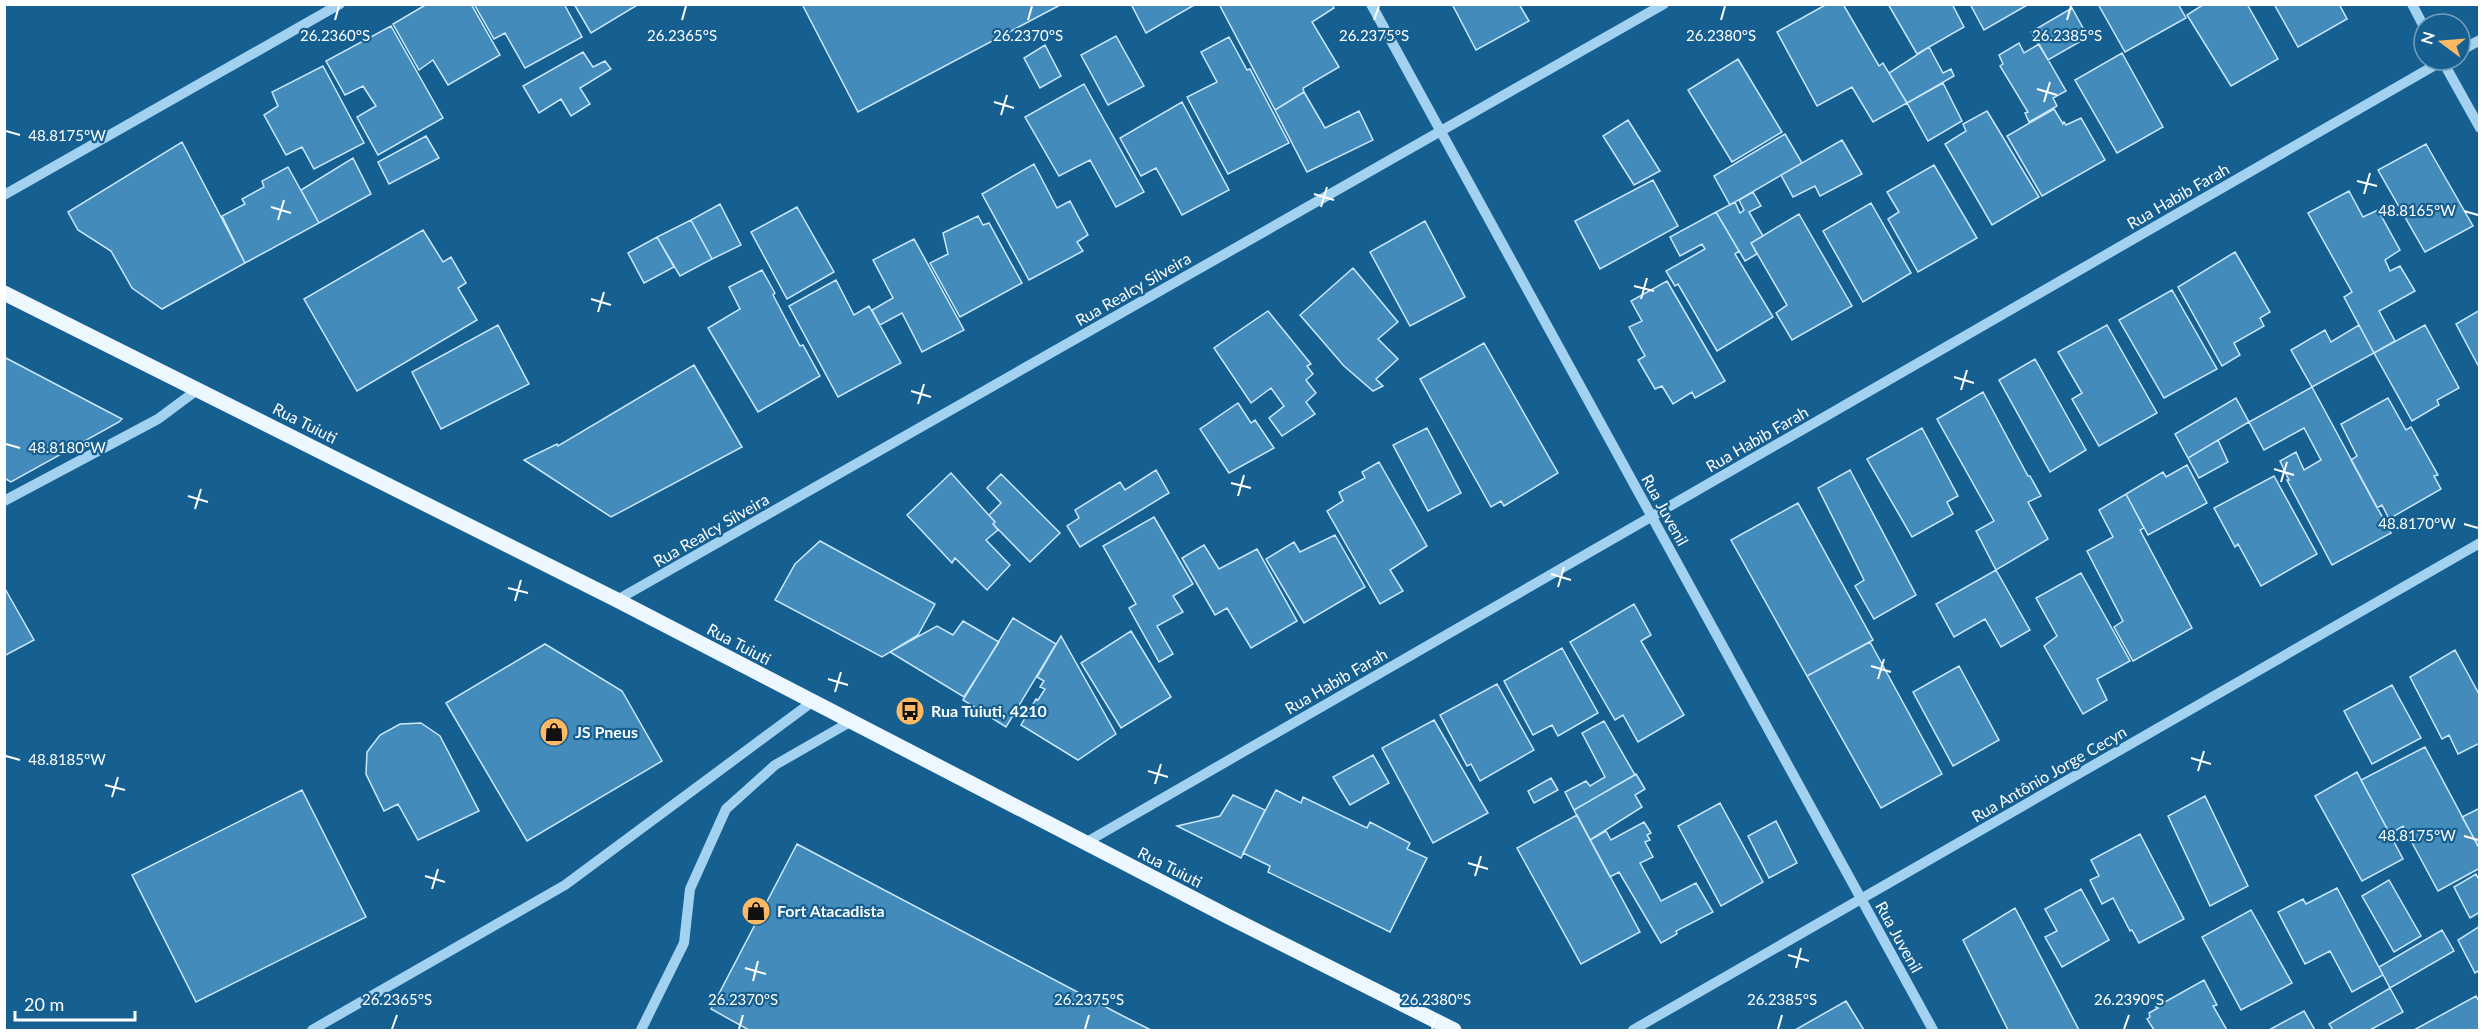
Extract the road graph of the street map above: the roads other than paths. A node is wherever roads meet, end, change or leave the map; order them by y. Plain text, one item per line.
1 (1371, 4) edge
2 (1664, 4) edge
3 (335, 6) edge
4 (2422, 72) edge
5 (2450, 72) edge
6 (2480, 128) edge
7 (1441, 132) junction
8 (4, 195) edge
9 (4, 293) edge
10 (197, 390) junction
11 (4, 501) edge
12 (1652, 517) junction
13 (2480, 543) edge
14 (617, 600) junction
15 (812, 702) junction
16 (850, 722) junction
17 (1085, 843) junction
18 (1861, 899) junction
19 (312, 1030) edge
20 (641, 1030) edge
21 (1454, 1030) edge
22 (1633, 1030) edge
23 (1933, 1030) edge

1 - 7 street, Rua Juvenil
2 - 7 street, Rua Realcy Silveira
3 - 8 street
4 - 12 street, Rua Habib Farah
5 - 6 street
7 - 12 street, Rua Juvenil
7 - 14 street, Rua Realcy Silveira
9 - 10 main road, Rua Tuiuti
10 - 11 street
10 - 14 main road, Rua Tuiuti
12 - 17 street, Rua Habib Farah
12 - 18 street, Rua Juvenil
13 - 18 street, Rua Antônio Jorge Cecyn
14 - 15 main road, Rua Tuiuti
15 - 16 main road, Rua Tuiuti
15 - 19 street
16 - 17 main road, Rua Tuiuti
16 - 20 street
17 - 21 main road, Rua Tuiuti
18 - 22 street, Rua Antônio Jorge Cecyn
18 - 23 street, Rua Juvenil

